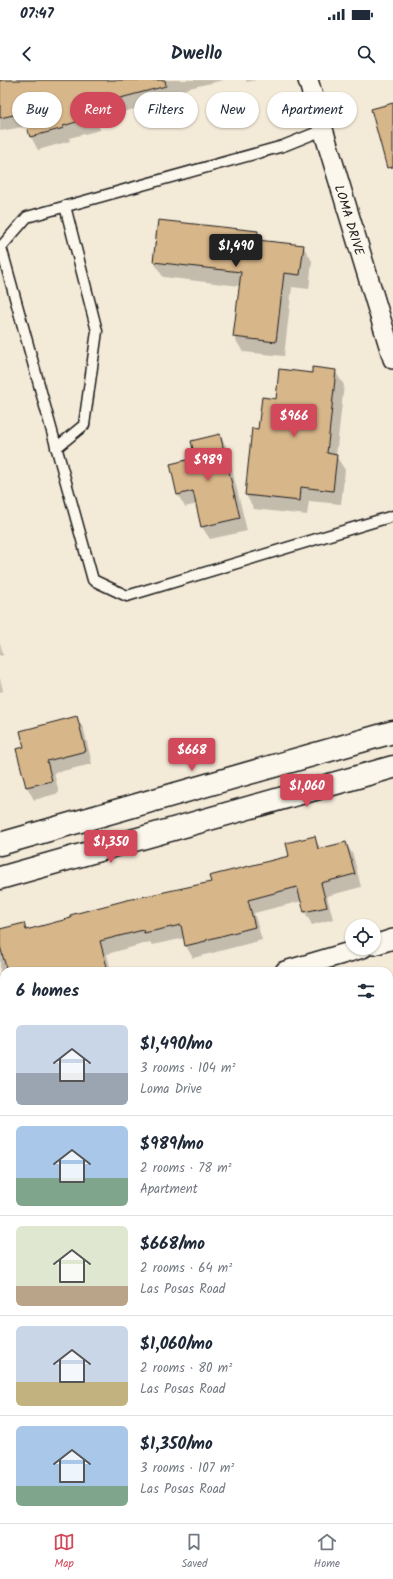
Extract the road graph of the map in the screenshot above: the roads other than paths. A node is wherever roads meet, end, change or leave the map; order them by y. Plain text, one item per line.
1 (308, 80) edge
2 (323, 130) junction
3 (65, 206) junction
4 (393, 359) edge
5 (56, 448) junction
6 (393, 516) edge
7 (393, 732) edge
8 (393, 767) edge
9 (0, 844) edge
10 (0, 878) edge
11 (393, 939) edge
12 (381, 943) edge
13 (345, 953) edge
14 (299, 967) edge

1 - 2 street, LOMA DRIVE
2 - 3 lane
2 - 4 street, LOMA DRIVE
3 - 5 lane
3 - 5 lane
5 - 6 lane
7 - 9 main road
8 - 10 main road
11 - 12 street
13 - 14 street

